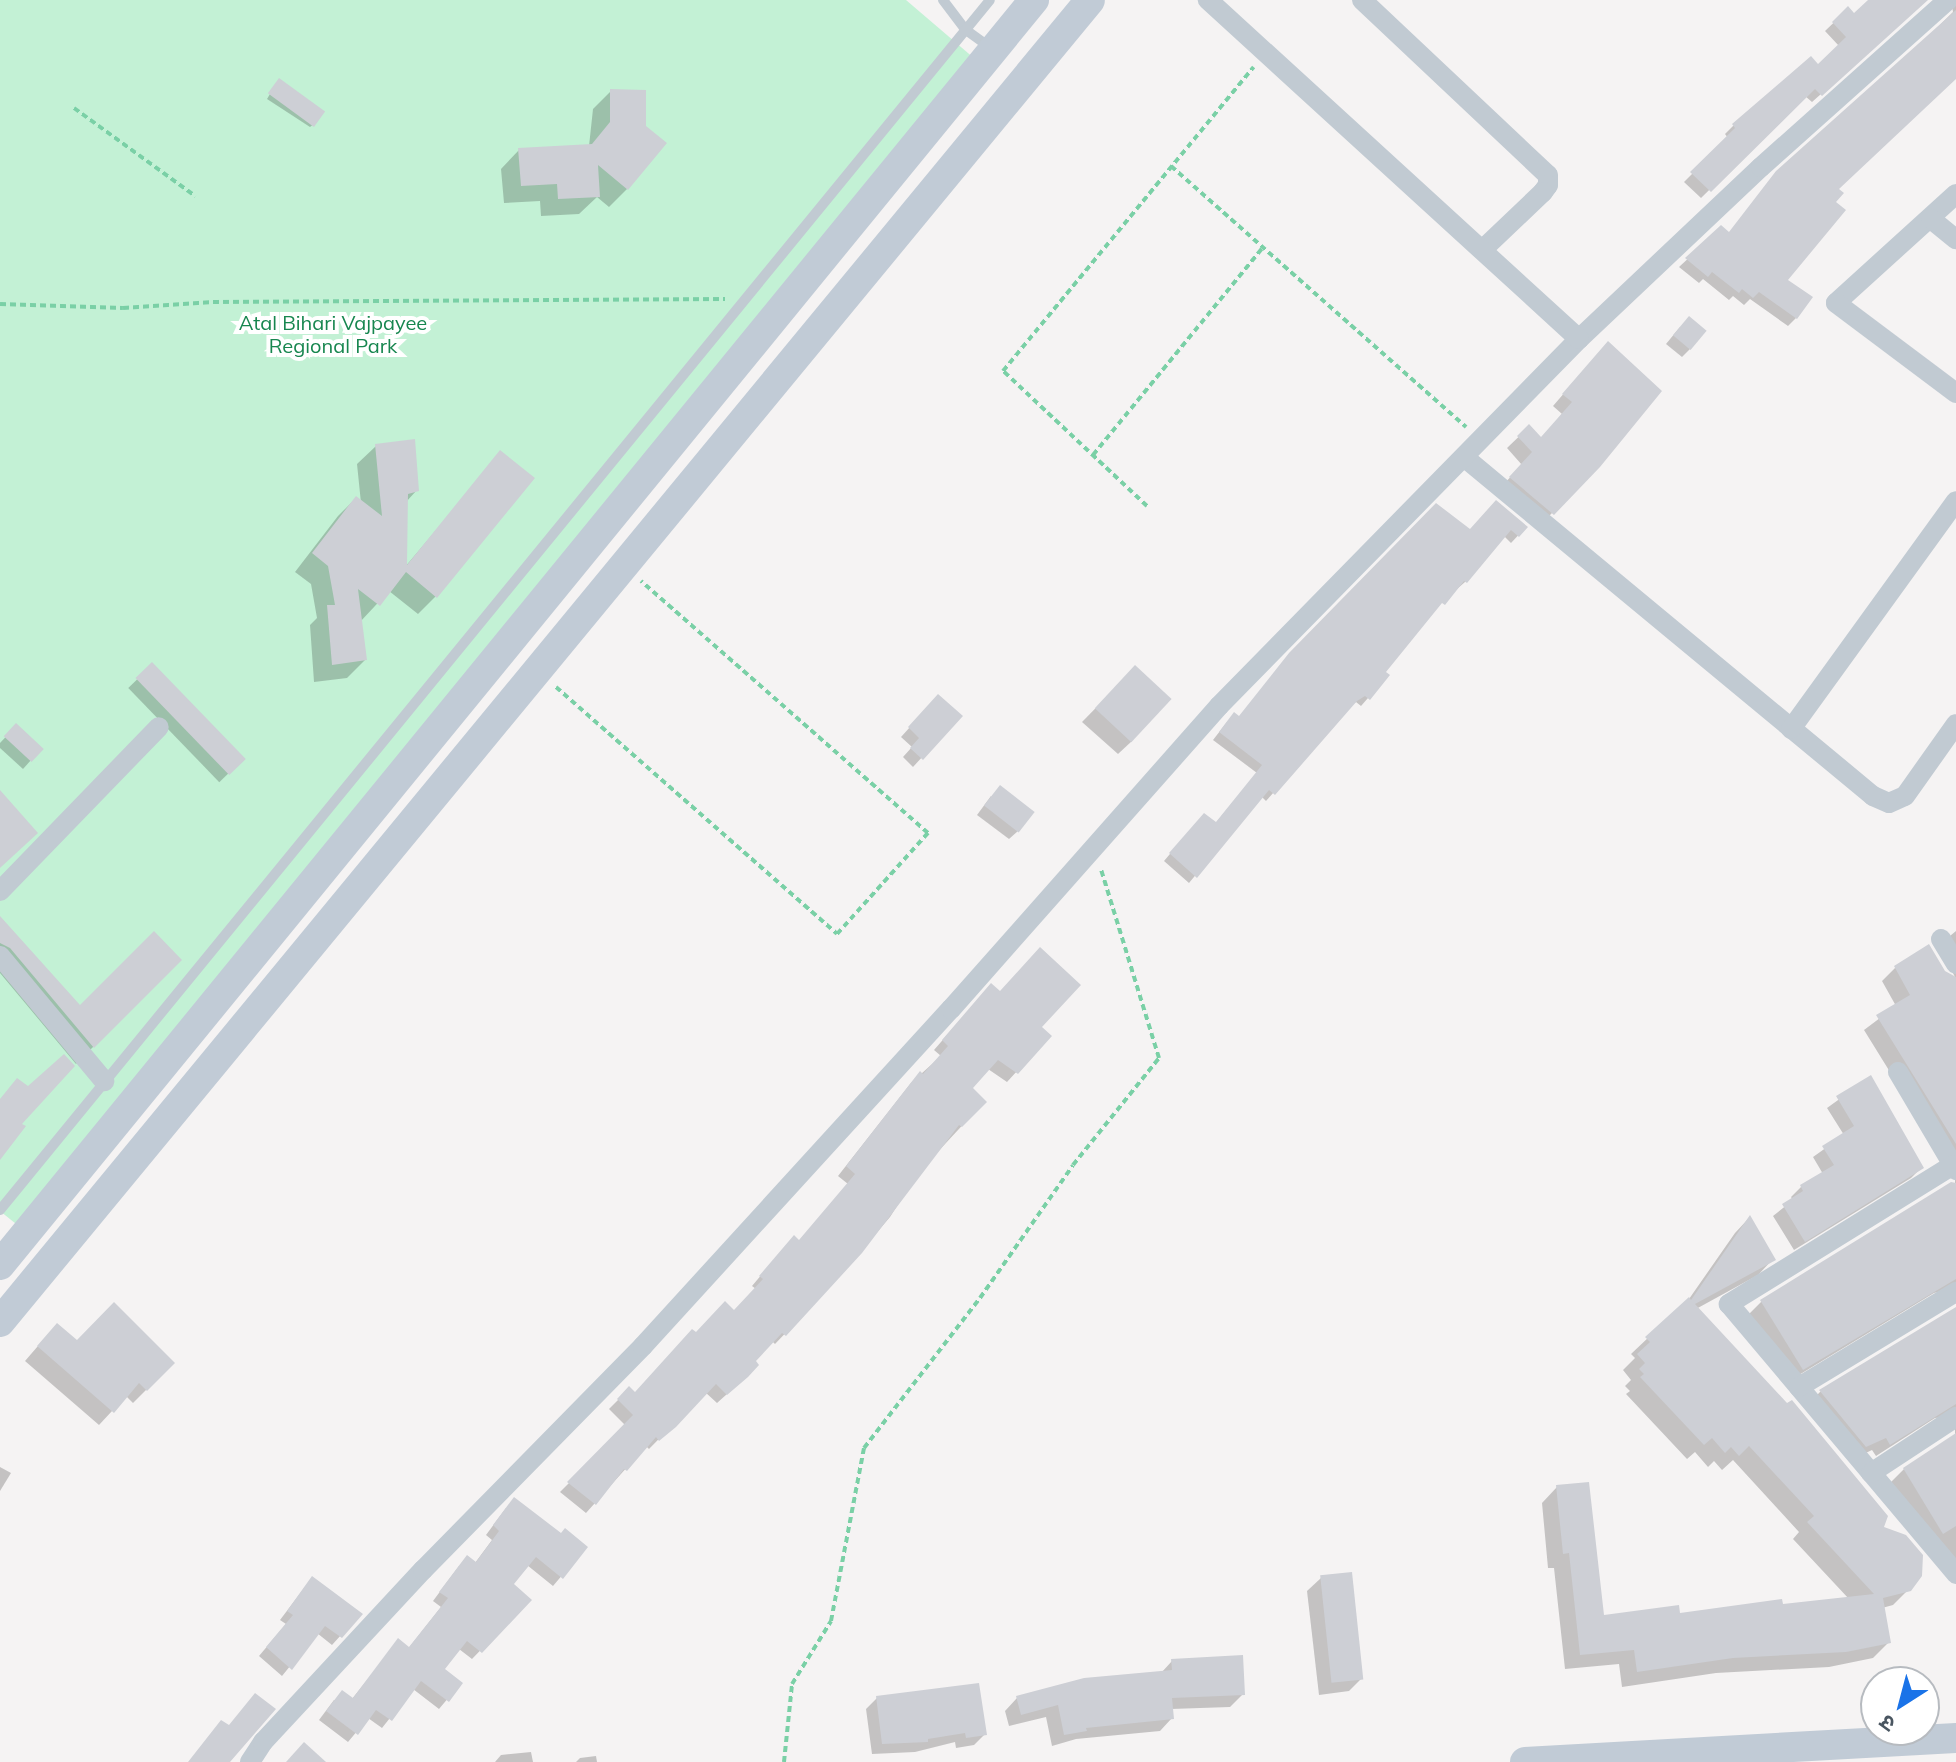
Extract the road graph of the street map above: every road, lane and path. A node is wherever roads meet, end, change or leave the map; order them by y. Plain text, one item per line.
1 (943, 0) edge
2 (990, 0) edge
3 (1034, 0) edge
4 (1090, 0) edge
5 (1208, 0) edge
6 (1362, 0) edge
7 (1948, 0) edge
8 (966, 30) junction
9 (993, 51) junction
10 (1266, 53) junction
11 (74, 108) dead end
12 (1171, 166) junction
13 (1956, 194) edge
14 (195, 196) dead end
15 (1931, 219) junction
16 (1956, 239) edge
17 (1263, 247) junction
18 (1482, 250) junction
19 (745, 299) junction
20 (0, 304) edge
21 (1579, 339) junction
22 (1956, 393) edge
23 (1481, 439) junction
24 (1093, 455) junction
25 (1464, 457) junction
26 (1956, 501) edge
27 (1147, 506) dead end
28 (623, 565) junction
29 (536, 670) junction
30 (1956, 724) edge
31 (159, 727) dead end
32 (1791, 729) junction
33 (1094, 848) junction
34 (0, 891) edge
35 (1941, 939) dead end
36 (0, 956) edge
37 (1956, 964) edge
38 (1898, 1072) dead end
39 (104, 1081) junction
40 (1954, 1168) edge
41 (0, 1210) edge
42 (0, 1265) edge
43 (1956, 1292) edge
44 (0, 1322) edge
45 (1799, 1387) junction
46 (1956, 1417) edge
47 (1871, 1473) junction
48 (1951, 1561) edge
49 (1956, 1738) edge
50 (250, 1762) edge
51 (784, 1762) edge
52 (1525, 1762) edge

1 - 8 lane
2 - 8 lane
3 - 9 street
4 - 28 street
5 - 10 street
6 - 18 street
7 - 21 street
8 - 9 lane
8 - 19 lane
9 - 42 street
10 - 12 path
10 - 18 street
11 - 14 path
12 - 17 path
12 - 24 path
13 - 15 street
15 - 16 street
15 - 22 street
17 - 23 path
17 - 24 path
18 - 21 street
19 - 20 path
19 - 39 lane
21 - 23 street
23 - 25 street
24 - 27 path
25 - 32 street
25 - 33 street
26 - 32 street
28 - 29 street
28 - 29 path
29 - 44 street
30 - 32 street
31 - 34 street
33 - 50 street
33 - 51 path
35 - 37 street
36 - 39 street
38 - 40 street
39 - 41 lane
40 - 45 street
43 - 45 street
45 - 47 street
46 - 47 street
47 - 48 street
49 - 52 street

